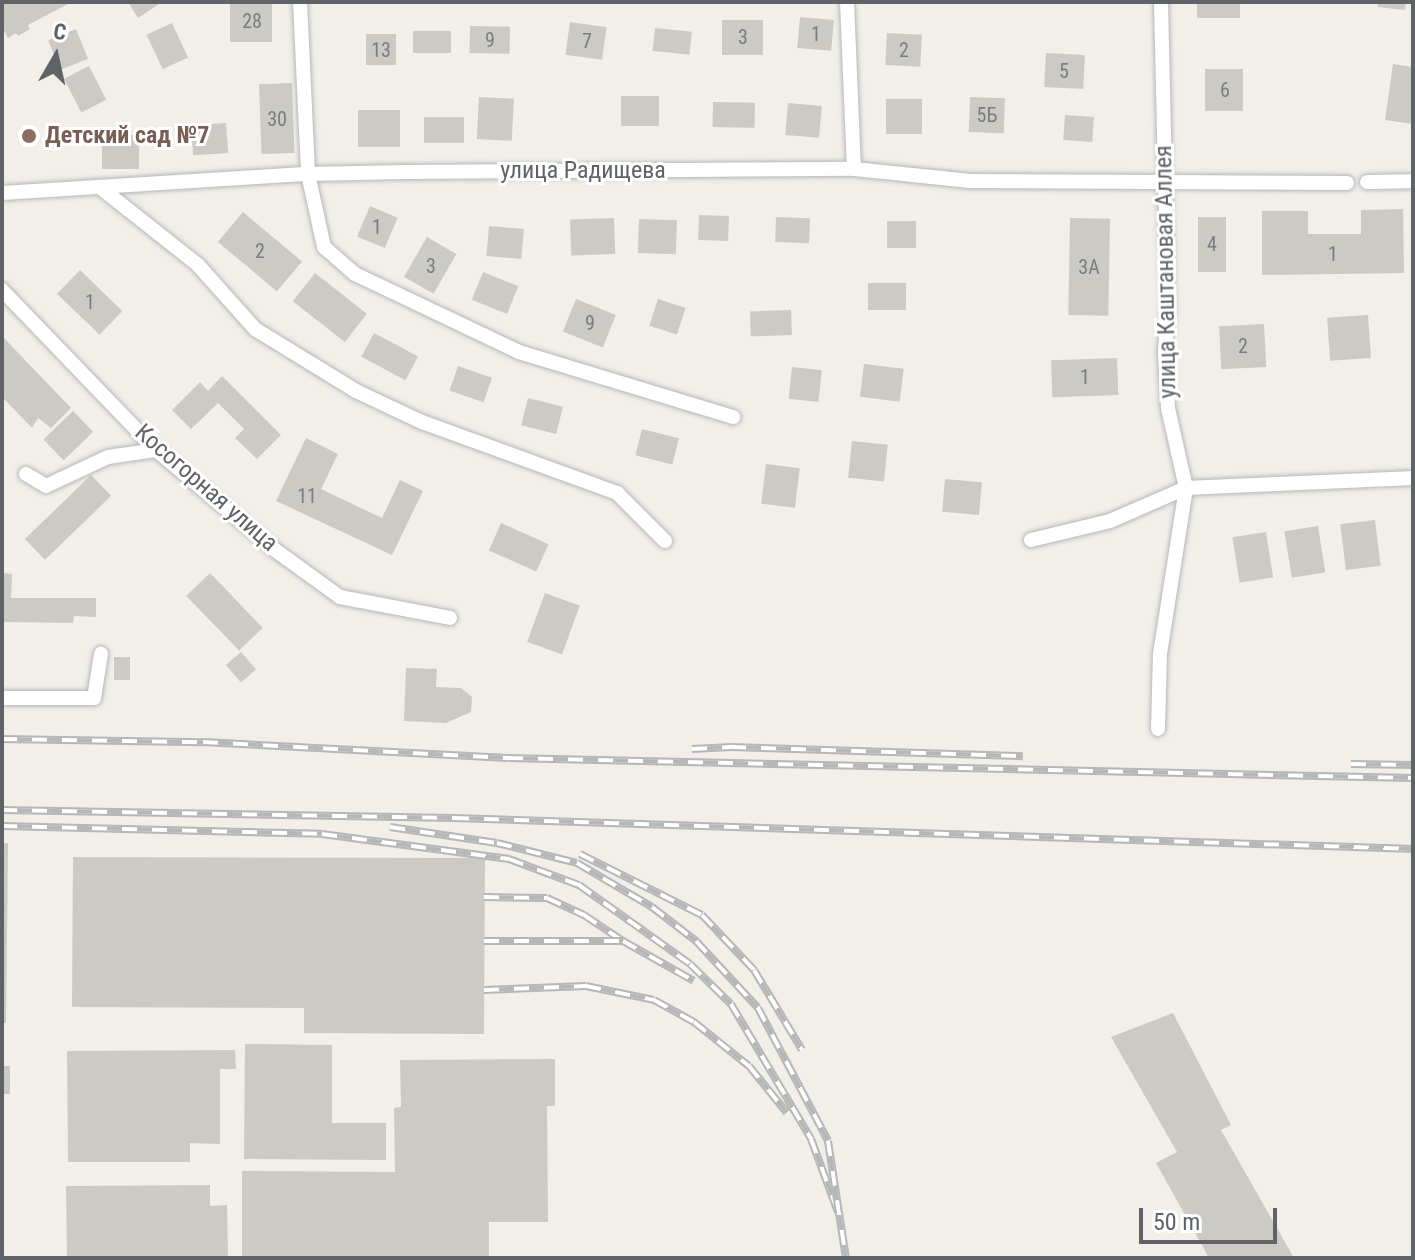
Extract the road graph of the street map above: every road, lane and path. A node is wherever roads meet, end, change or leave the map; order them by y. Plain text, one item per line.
1 (300, 2) edge
2 (847, 2) edge
3 (1161, 2) edge
4 (854, 169) junction
5 (308, 174) junction
6 (1413, 181) edge
7 (1165, 182) junction
8 (1367, 182) dead end
9 (1347, 183) dead end
10 (101, 188) junction
11 (2, 193) edge
12 (2, 290) edge
13 (733, 417) dead end
14 (156, 450) junction
15 (26, 474) dead end
16 (1413, 478) edge
17 (1186, 488) junction
18 (1031, 540) dead end
19 (665, 541) dead end
20 (450, 618) dead end
21 (101, 654) dead end
22 (2, 698) edge
23 (1158, 729) dead end

1 - 5 street
2 - 4 street
3 - 7 street, улица Каштановая Аллея
4 - 5 street, улица Радищева
4 - 7 street, улица Радищева
5 - 10 street, улица Радищева
5 - 13 street
6 - 8 street
7 - 9 street, улица Радищева
7 - 17 street, улица Каштановая Аллея
10 - 11 street, улица Радищева
10 - 19 street
12 - 14 street, Косогорная улица
14 - 15 street
14 - 20 street, Косогорная улица
16 - 17 street
17 - 18 street
17 - 23 street, улица Каштановая Аллея
21 - 22 street

